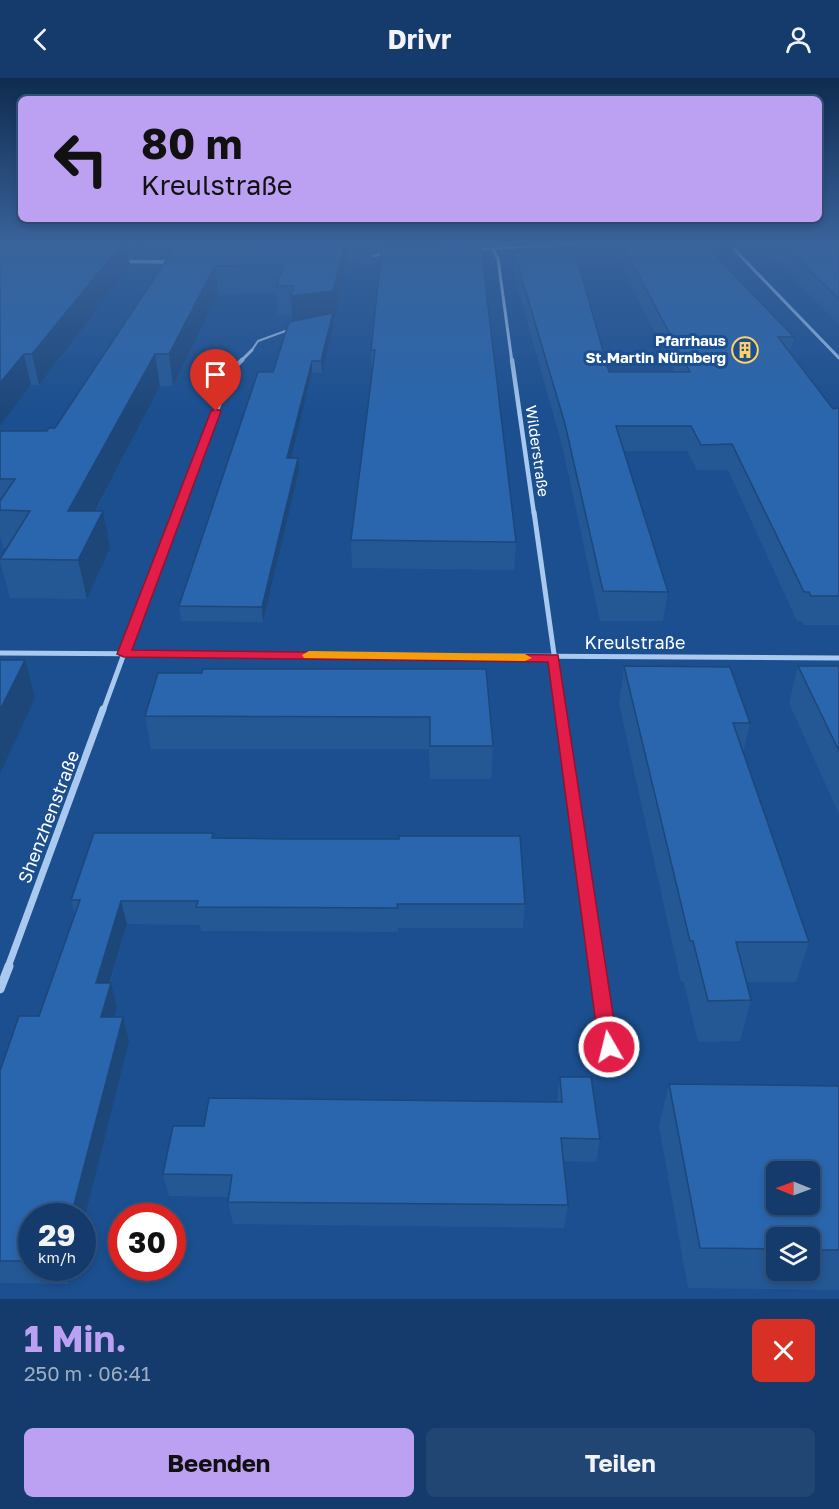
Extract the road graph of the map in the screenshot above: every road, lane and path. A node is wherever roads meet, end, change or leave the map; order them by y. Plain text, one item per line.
1 (504, 301) edge
2 (784, 301) edge
3 (293, 328) edge
4 (252, 350) joint
5 (839, 358) edge
6 (0, 653) edge
7 (124, 654) junction
8 (554, 658) junction
9 (839, 658) edge
10 (0, 989) edge
11 (609, 1047) dead end

1 - 8 street, Wilderstraße
2 - 5 street
3 - 4 lane
4 - 7 street, Shenzhenstraße
6 - 7 street, Kreulstraße
7 - 8 street, Kreulstraße
7 - 10 street, Shenzhenstraße
8 - 9 street, Kreulstraße
8 - 11 street, Wilderstraße

